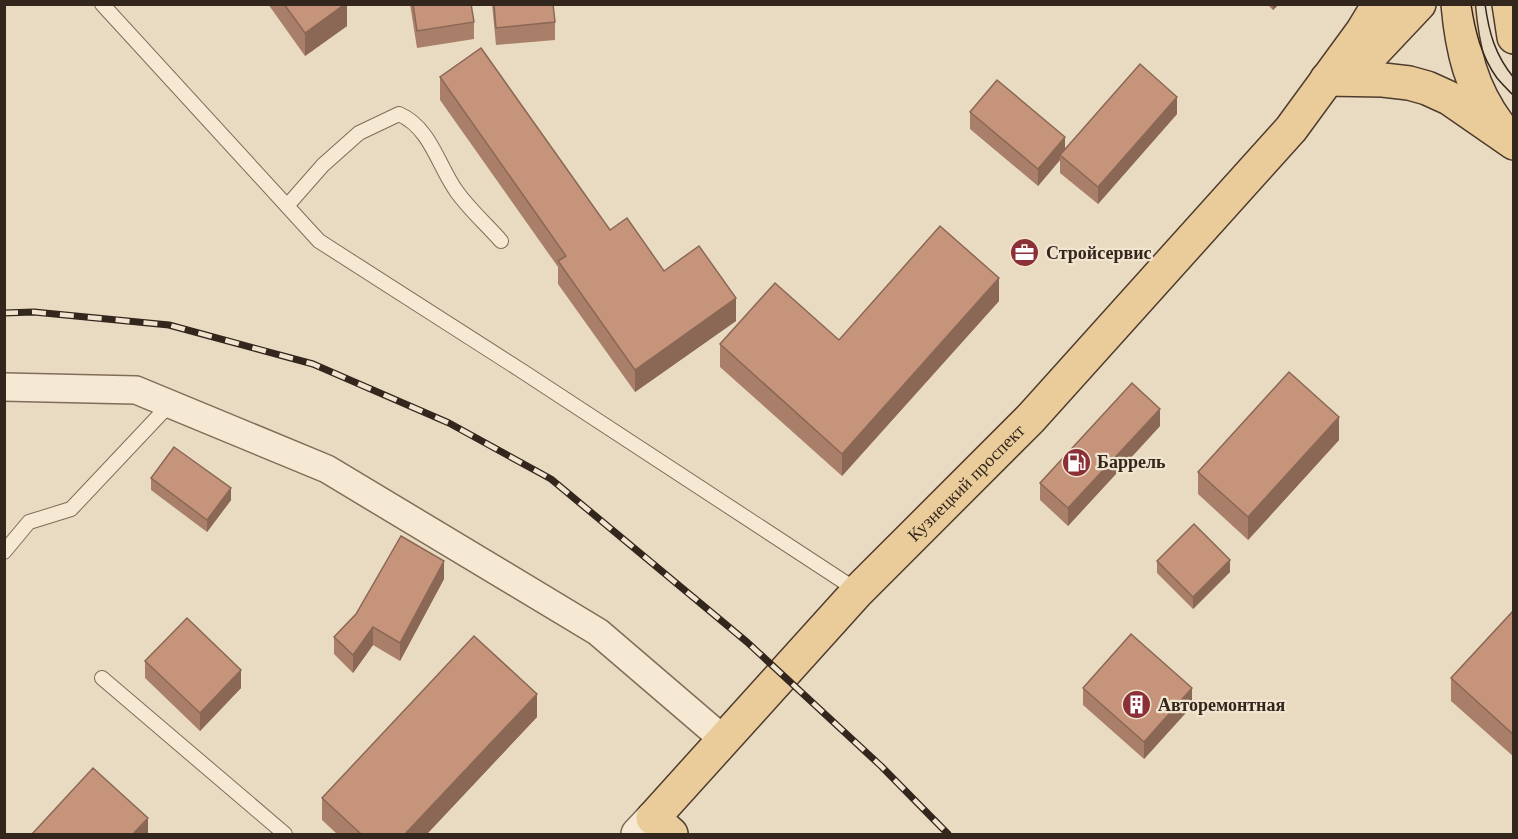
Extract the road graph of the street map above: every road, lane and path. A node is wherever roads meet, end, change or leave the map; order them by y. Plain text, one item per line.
1 (102, 4) edge
2 (1379, 4) edge
3 (1419, 4) edge
4 (1458, 4) edge
5 (1509, 4) edge
6 (1514, 37) edge
7 (1338, 79) junction
8 (1512, 141) edge
9 (287, 206) junction
10 (501, 242) dead end
11 (4, 387) edge
12 (170, 404) junction
13 (4, 552) edge
14 (858, 591) junction
15 (102, 678) dead end
16 (724, 740) junction
17 (654, 829) edge
18 (285, 834) edge

1 - 9 lane
2 - 7 main road, Кузнецкий проспект
3 - 7 main road, Кузнецкий проспект
4 - 8 main road
5 - 6 main road
7 - 8 main road
7 - 14 main road, Кузнецкий проспект
9 - 10 lane
9 - 14 lane
11 - 12 street
12 - 13 lane
12 - 16 street
14 - 16 main road, Кузнецкий проспект
15 - 18 lane
16 - 17 main road, Кузнецкий проспект

